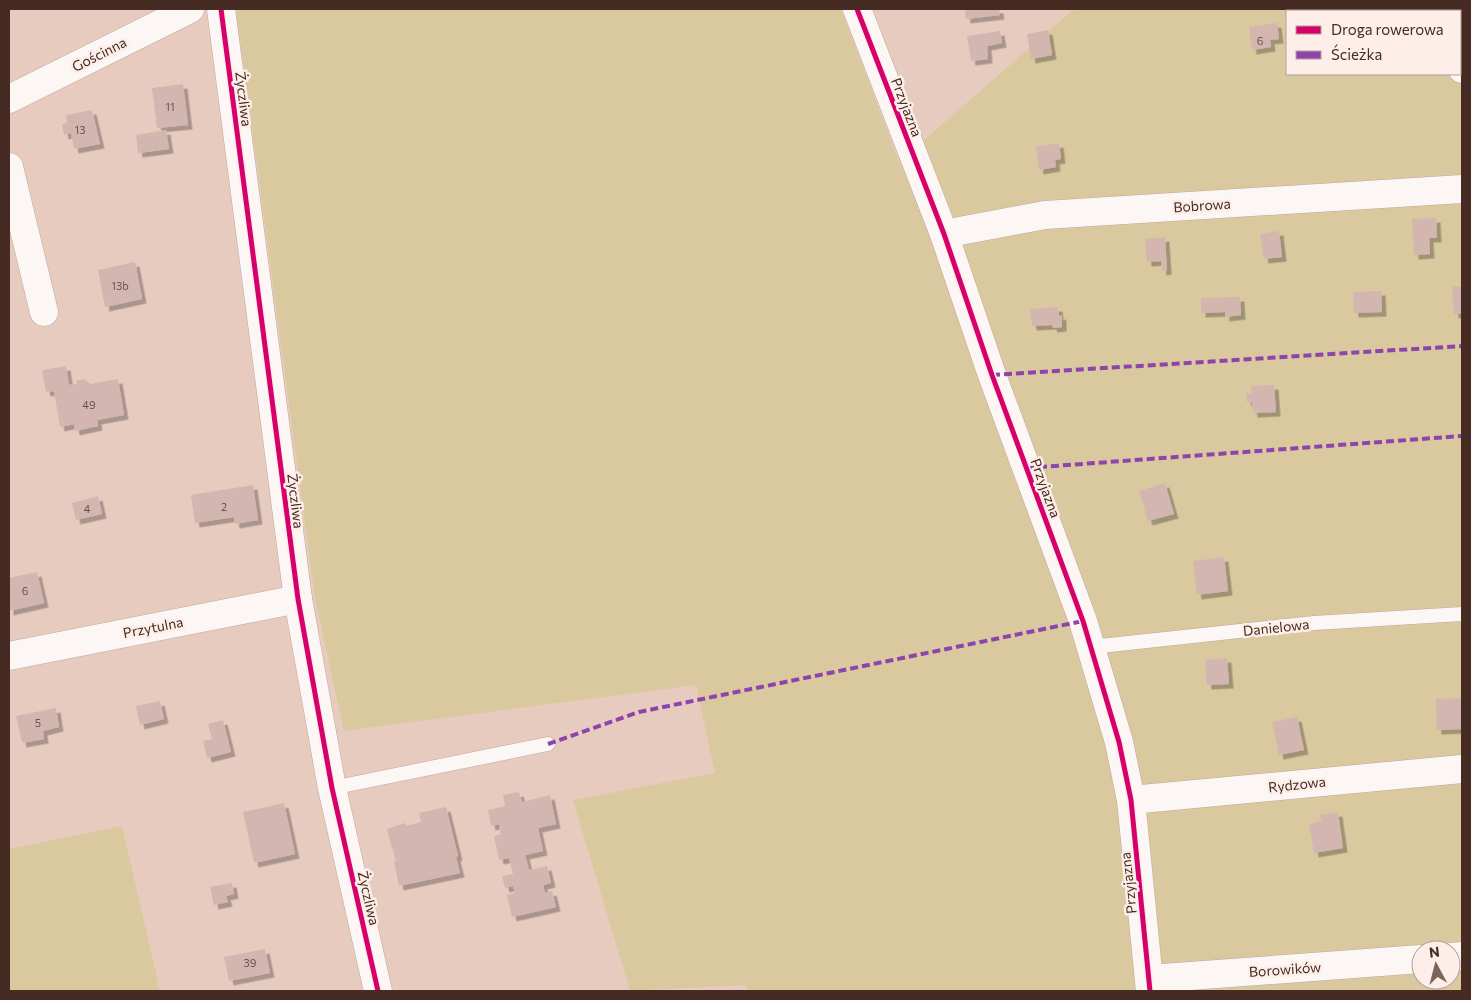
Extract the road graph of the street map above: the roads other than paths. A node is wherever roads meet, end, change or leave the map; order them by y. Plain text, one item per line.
1 (190, 9) edge
2 (221, 9) edge
3 (857, 9) edge
4 (9, 99) edge
5 (9, 167) edge
6 (1462, 189) edge
7 (944, 234) junction
8 (44, 312) dead end
9 (298, 599) junction
10 (1462, 614) edge
11 (1091, 647) junction
12 (9, 656) edge
13 (548, 744) dead end
14 (1462, 769) edge
15 (332, 788) junction
16 (1131, 800) junction
17 (1411, 960) edge
18 (1150, 985) edge
19 (378, 991) edge

1 - 4 street, Gościnna
2 - 9 street, Życzliwa
3 - 7 street, Przyjazna
5 - 8 street
6 - 7 street, Bobrowa
7 - 11 street, Przyjazna
9 - 12 street, Przytulna
9 - 15 street, Życzliwa
10 - 11 lane, Danielowa
11 - 16 street, Przyjazna
13 - 15 lane
14 - 16 street, Rydzowa
15 - 19 street, Życzliwa
16 - 18 street, Przyjazna
17 - 18 street, Borowików

